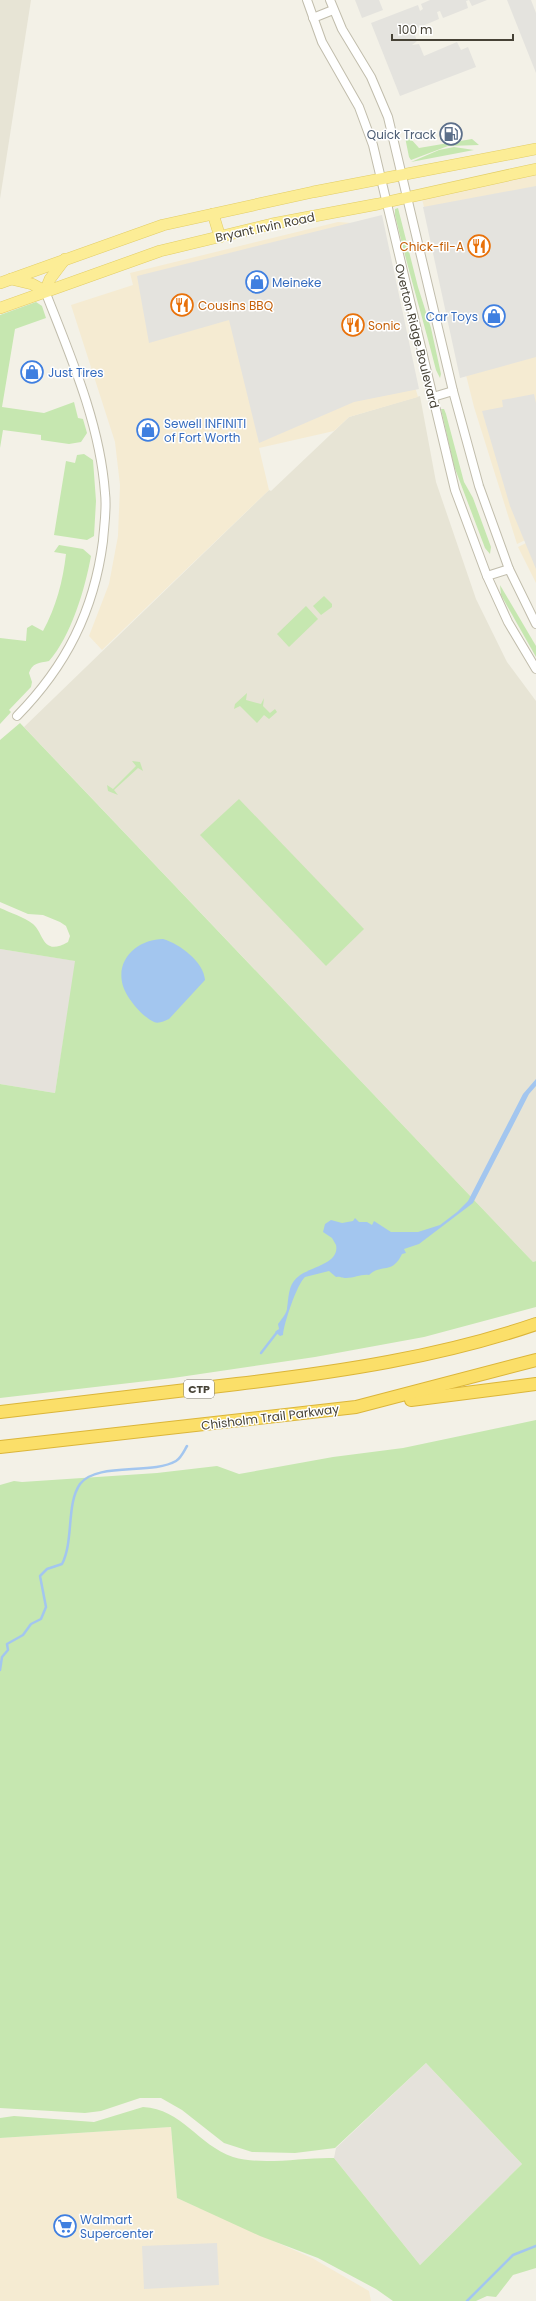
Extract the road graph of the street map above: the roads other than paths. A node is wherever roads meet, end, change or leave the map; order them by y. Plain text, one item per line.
1 (307, 0) edge
2 (330, 0) edge
3 (333, 10) junction
4 (312, 18) junction
5 (536, 149) edge
6 (536, 169) edge
7 (402, 175) junction
8 (381, 179) junction
9 (407, 197) junction
10 (386, 202) junction
11 (213, 214) junction
12 (220, 237) junction
13 (66, 259) junction
14 (11, 279) junction
15 (0, 283) edge
16 (45, 291) junction
17 (0, 308) edge
18 (453, 391) junction
19 (432, 397) junction
20 (509, 569) junction
21 (487, 576) junction
22 (536, 624) edge
23 (536, 669) edge
24 (17, 716) dead end
25 (535, 1324) edge
26 (536, 1360) edge
27 (536, 1384) edge
28 (356, 1407) junction
29 (0, 1412) edge
30 (0, 1447) edge

1 - 4 street, Overton Ridge Boulevard
2 - 3 street, Overton Ridge Boulevard
3 - 4 street
3 - 7 street, Overton Ridge Boulevard
4 - 8 street, Overton Ridge Boulevard
5 - 7 main road, Bryant Irvin Road
6 - 9 main road, Bryant Irvin Road
7 - 8 main road, Bryant Irvin Road
7 - 9 street, Overton Ridge Boulevard
8 - 10 street, Overton Ridge Boulevard
8 - 11 main road, Bryant Irvin Road
9 - 10 main road, Bryant Irvin Road
9 - 18 street, Overton Ridge Boulevard
10 - 12 main road, Bryant Irvin Road
10 - 19 street, Overton Ridge Boulevard
11 - 12 main road
11 - 13 main road, Bryant Irvin Road
12 - 16 main road, Bryant Irvin Road
13 - 14 main road, Bryant Irvin Road
13 - 16 main road
14 - 15 main road, Bryant Irvin Road
14 - 16 main road
16 - 17 main road, Bryant Irvin Road
16 - 24 street
18 - 19 street
18 - 20 street, Overton Ridge Boulevard
19 - 21 street, Overton Ridge Boulevard
20 - 21 street
20 - 22 street, Overton Ridge Boulevard
21 - 23 street, Overton Ridge Boulevard
25 - 29 highway, CTP
26 - 28 highway, Chisholm Trail Parkway
27 - 28 highway
28 - 30 highway, Chisholm Trail Parkway

